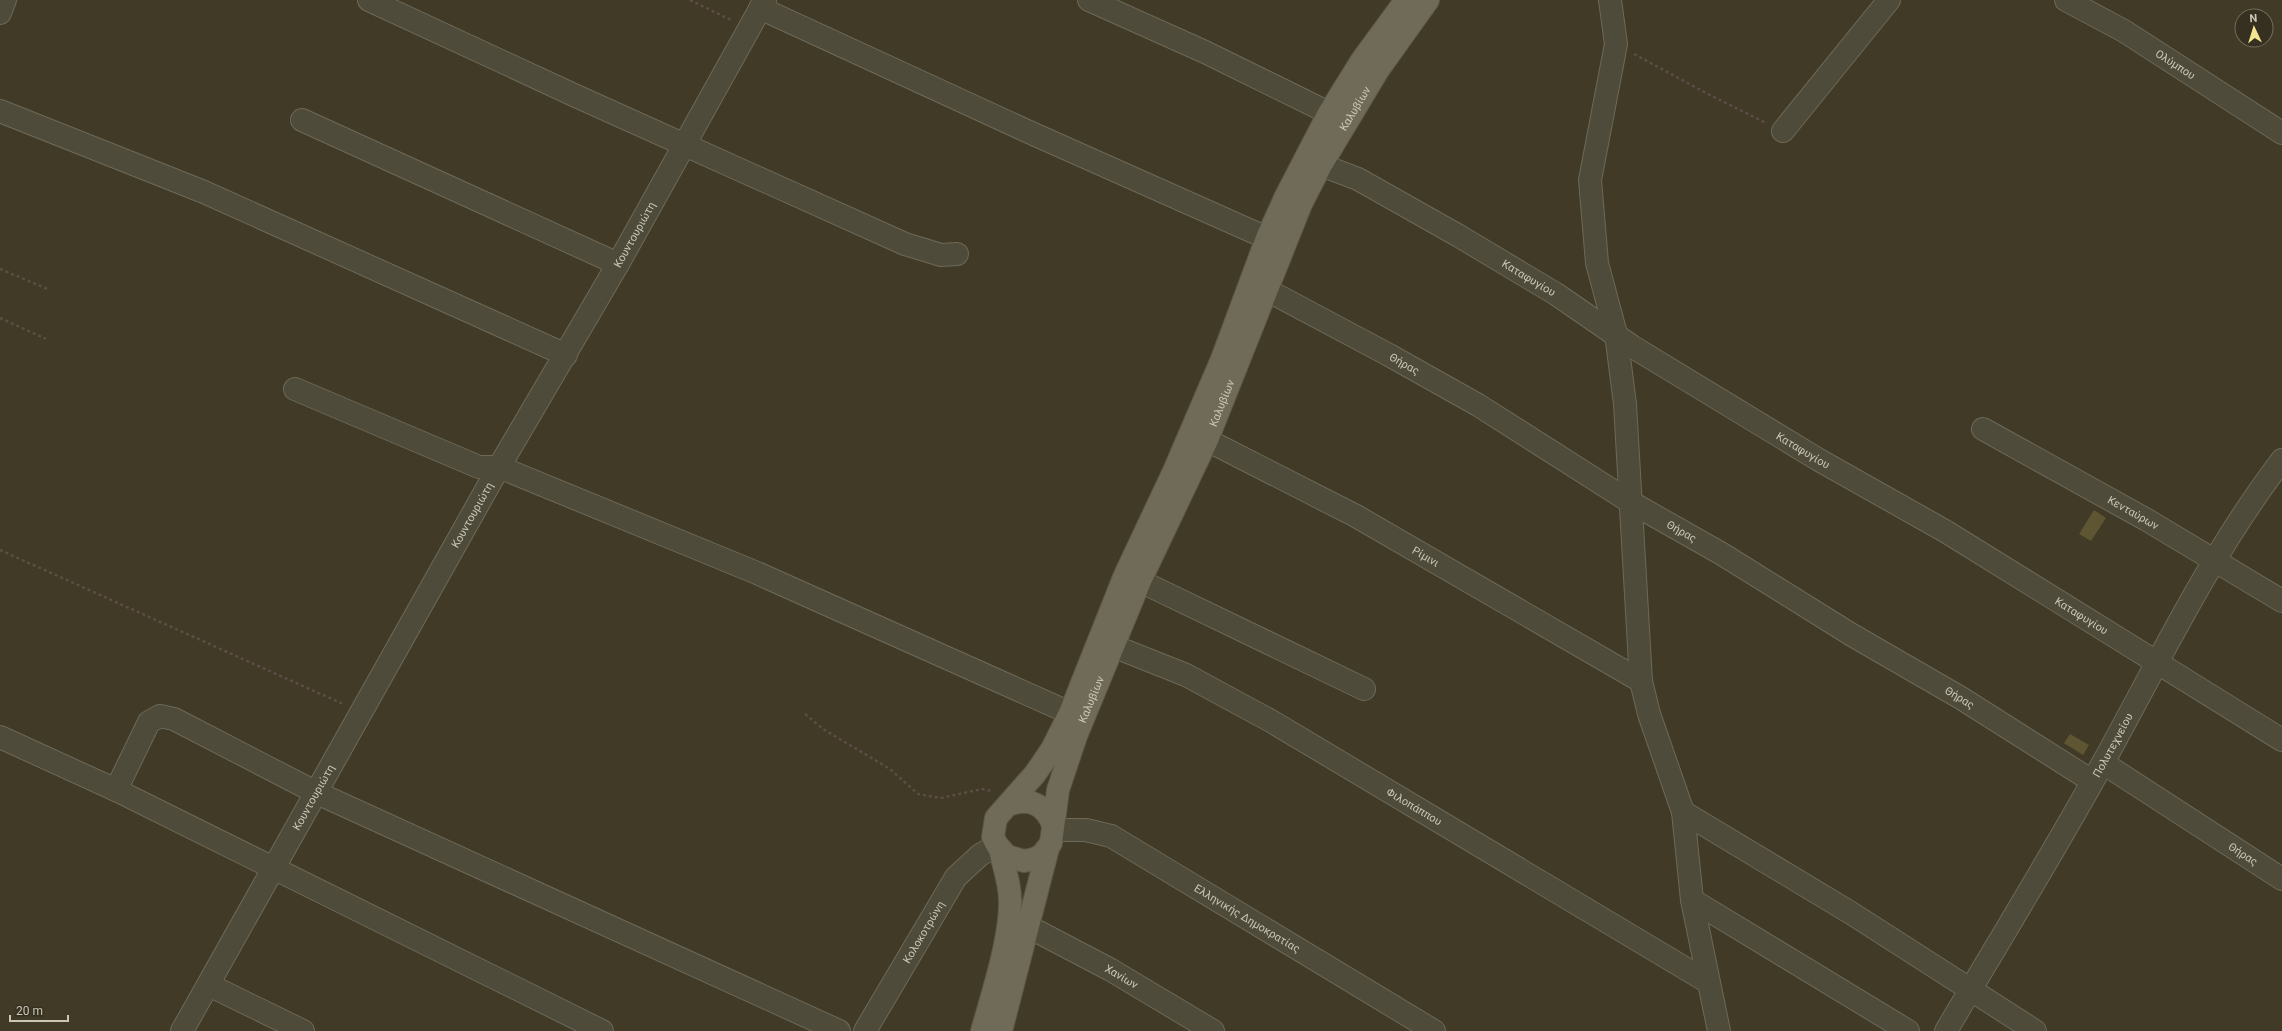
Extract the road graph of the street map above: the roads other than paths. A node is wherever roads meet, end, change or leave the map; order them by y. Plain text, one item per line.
1 (5, 0) edge
2 (369, 0) edge
3 (1089, 0) edge
4 (1406, 0) edge
5 (1428, 0) edge
6 (1610, 0) edge
7 (1889, 0) edge
8 (2066, 0) edge
9 (762, 4) edge
10 (2099, 7) edge
11 (0, 13) edge
12 (0, 111) edge
13 (1329, 113) junction
14 (302, 120) dead end
15 (1783, 132) road end
16 (2282, 133) edge
17 (686, 144) junction
18 (1321, 165) junction
19 (1267, 238) junction
20 (957, 254) dead end
21 (618, 264) junction
22 (1267, 290) junction
23 (1616, 334) junction
24 (566, 356) junction
25 (295, 389) dead end
26 (1983, 429) dead end
27 (1207, 440) junction
28 (2282, 460) edge
29 (499, 467) junction
30 (1632, 503) junction
31 (2215, 559) junction
32 (1140, 581) junction
33 (2282, 601) edge
34 (1113, 646) junction
35 (2157, 662) junction
36 (1641, 681) junction
37 (1364, 689) dead end
38 (1070, 713) junction
39 (0, 737) edge
40 (2282, 740) edge
41 (2103, 763) junction
42 (2092, 781) junction
43 (116, 790) junction
44 (315, 792) junction
45 (1004, 807) junction
46 (1682, 812) junction
47 (1052, 834) junction
48 (998, 848) junction
49 (276, 868) junction
50 (2282, 879) edge
51 (1692, 900) junction
52 (1029, 927) junction
53 (1708, 982) junction
54 (210, 985) junction
55 (1971, 988) junction
56 (182, 1031) edge
57 (303, 1031) edge
58 (602, 1031) edge
59 (839, 1031) edge
60 (865, 1031) edge
61 (982, 1031) edge
62 (1001, 1031) edge
63 (1212, 1031) edge
64 (1434, 1031) edge
65 (1719, 1031) edge
66 (1908, 1031) edge
67 (1946, 1031) edge
68 (2035, 1031) edge

1 - 11 street
2 - 17 street
3 - 13 street
4 - 13 main road, Καλυβίων
5 - 18 main road, Καλυβίων
6 - 23 street
7 - 15 street
8 - 10 street, Ολύμπου
9 - 17 street, Κουντουριώτη
9 - 19 street
10 - 16 street, Ολύμπου
12 - 24 street
13 - 19 main road, Καλυβίων
14 - 21 street
17 - 20 street
17 - 21 street, Κουντουριώτη
18 - 22 main road, Καλυβίων
18 - 23 street, Καταφυγίου
19 - 38 main road, Καλυβίων
21 - 24 street, Κουντουριώτη
22 - 27 main road, Καλυβίων
22 - 30 street, Θήρας
23 - 30 street
23 - 35 street, Καταφυγίου
24 - 29 street, Κουντουριώτη
25 - 29 street
26 - 31 street, Κενταύρων
27 - 32 main road, Καλυβίων
27 - 36 street, Ρίμινι
28 - 31 street, Πολυτεχνείου
29 - 38 street
29 - 44 street, Κουντουριώτη
30 - 36 street
30 - 42 street, Θήρας
31 - 33 street, Κενταύρων
31 - 35 street, Πολυτεχνείου
32 - 34 main road, Καλυβίων
32 - 37 street
34 - 47 main road, Καλυβίων
34 - 53 street, Φιλοπάππου
35 - 40 street, Καταφυγίου
35 - 41 street, Πολυτεχνείου
36 - 46 street
38 - 45 main road, Καλυβίων
39 - 43 street
41 - 42 street, Πολυτεχνείου
41 - 50 street, Θήρας
42 - 55 street, Πολυτεχνείου
43 - 44 street
43 - 49 street
44 - 49 street, Κουντουριώτη
44 - 59 street
45 - 47 main road
45 - 48 main road, Καλυβίων
46 - 51 street
46 - 55 street
47 - 48 main road
47 - 52 main road, Καλυβίων
47 - 64 street, Ελληνικής Δημοκρατίας
48 - 60 street, Κολοκοτρώνη
48 - 61 main road, Καλυβίων
49 - 54 street, Κουντουριώτη
49 - 58 street
51 - 53 street
51 - 66 street
52 - 62 main road, Καλυβίων
52 - 63 street, Χανίων
53 - 65 street
54 - 56 street, Κουντουριώτη
54 - 57 street
55 - 67 street, Πολυτεχνείου
55 - 68 street

